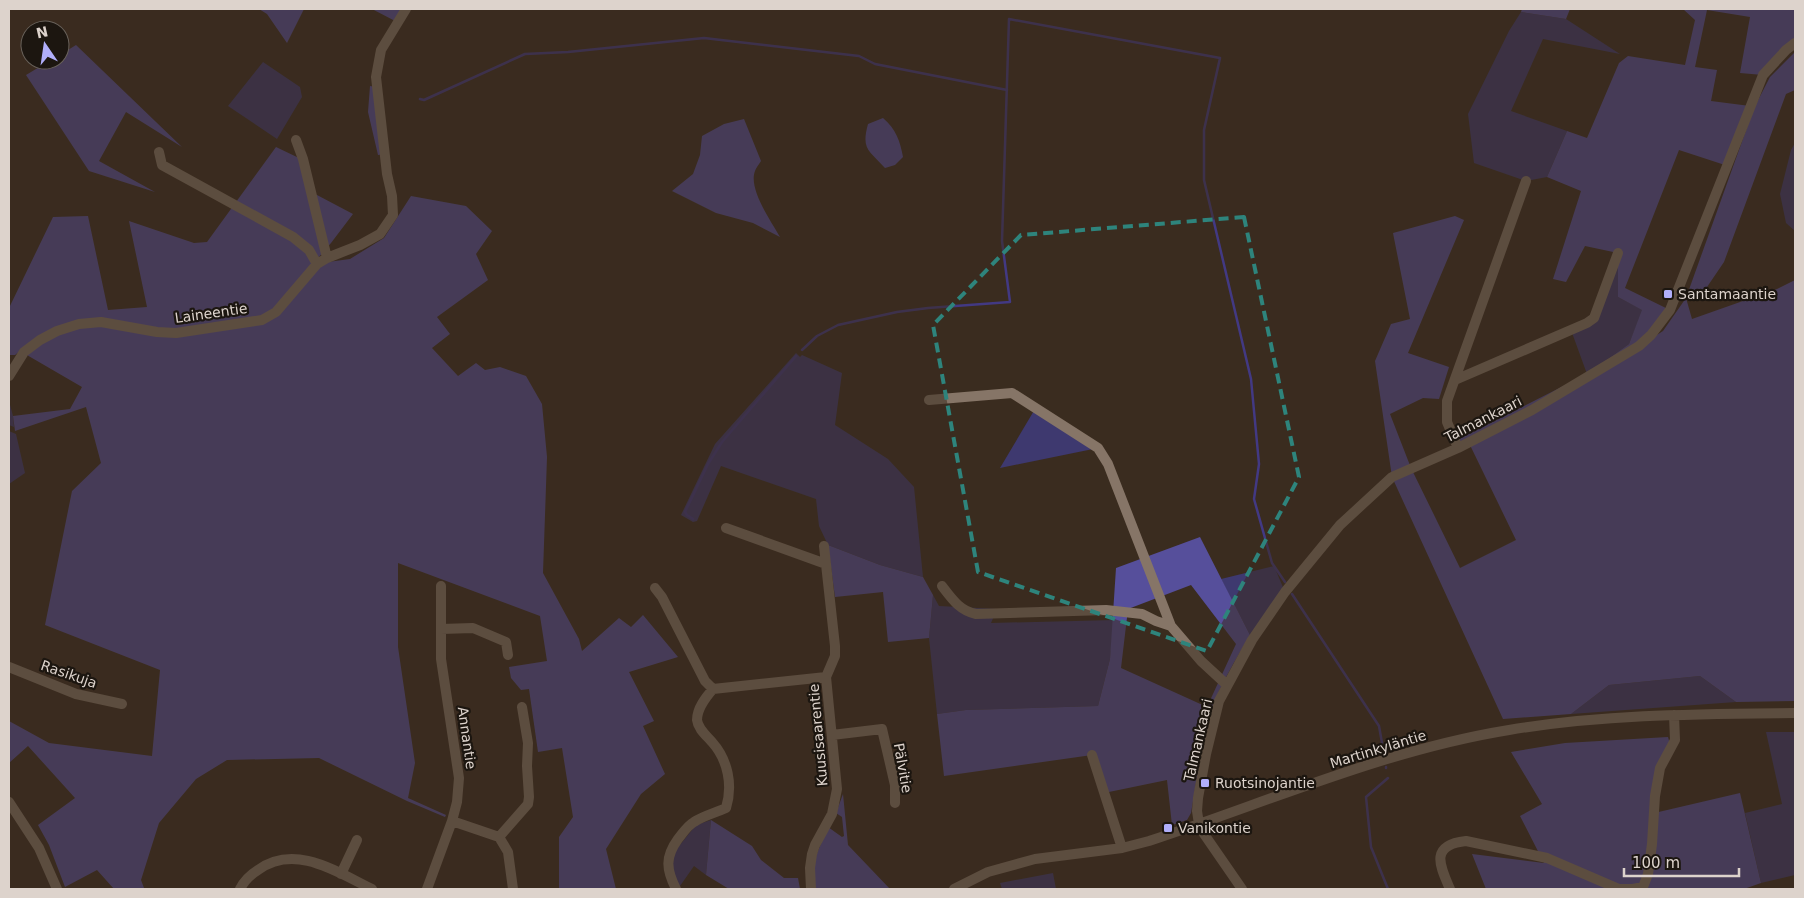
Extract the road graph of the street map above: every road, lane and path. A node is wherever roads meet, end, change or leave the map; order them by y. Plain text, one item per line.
1 (406, 9) edge
2 (1795, 43) edge
3 (296, 140) dead end
4 (159, 152) dead end
5 (1526, 181) dead end
6 (1618, 253) dead end
7 (327, 258) junction
8 (318, 264) junction
9 (9, 376) edge
10 (1455, 380) junction
11 (929, 400) dead end
12 (1458, 448) junction
13 (726, 528) dead end
14 (824, 546) dead end
15 (826, 564) junction
16 (441, 586) dead end
17 (942, 586) dead end
18 (655, 588) dead end
19 (1171, 626) junction
20 (442, 629) junction
21 (508, 655) dead end
22 (9, 666) edge
23 (826, 677) junction
24 (1228, 685) junction
25 (713, 689) junction
26 (122, 704) dead end
27 (522, 707) dead end
28 (1795, 713) edge
29 (1674, 715) junction
30 (832, 735) junction
31 (1092, 755) dead end
32 (9, 802) edge
33 (895, 803) dead end
34 (452, 821) junction
35 (1199, 824) junction
36 (499, 837) junction
37 (357, 840) dead end
38 (1122, 848) junction
39 (341, 874) junction
40 (57, 889) edge
41 (240, 889) edge
42 (372, 889) edge
43 (427, 889) edge
44 (513, 889) edge
45 (677, 889) edge
46 (683, 889) edge
47 (811, 889) edge
48 (954, 889) edge
49 (1242, 889) edge
50 (1450, 889) edge
51 (1632, 889) edge

1 - 7 street, Laineentie
2 - 12 street, Talmankaari
3 - 7 street
4 - 8 street
5 - 10 street
6 - 10 street
7 - 8 street, Laineentie
8 - 9 street, Laineentie
10 - 12 street
11 - 19 street
12 - 24 street, Talmankaari
13 - 15 street
14 - 15 street, Kuusisaarentie
15 - 23 street, Kuusisaarentie
16 - 20 street, Annantie
17 - 19 street
18 - 25 street
19 - 24 street
20 - 21 street
20 - 34 street, Annantie
22 - 26 street, Rasikuja
23 - 25 street
23 - 30 street, Kuusisaarentie
24 - 35 street, Talmankaari
25 - 45 street
27 - 36 street
28 - 29 street, Martinkyläntie
29 - 35 street, Martinkyläntie
29 - 51 street
30 - 33 street, Pälvitie
30 - 47 street, Kuusisaarentie
31 - 38 street
32 - 40 street
34 - 36 street
34 - 43 street, Annantie
35 - 38 street, Martinkyläntie
35 - 49 street
36 - 44 street
37 - 39 street
38 - 48 street, Martinkyläntie
39 - 41 street
39 - 42 street
45 - 46 street
50 - 51 street

